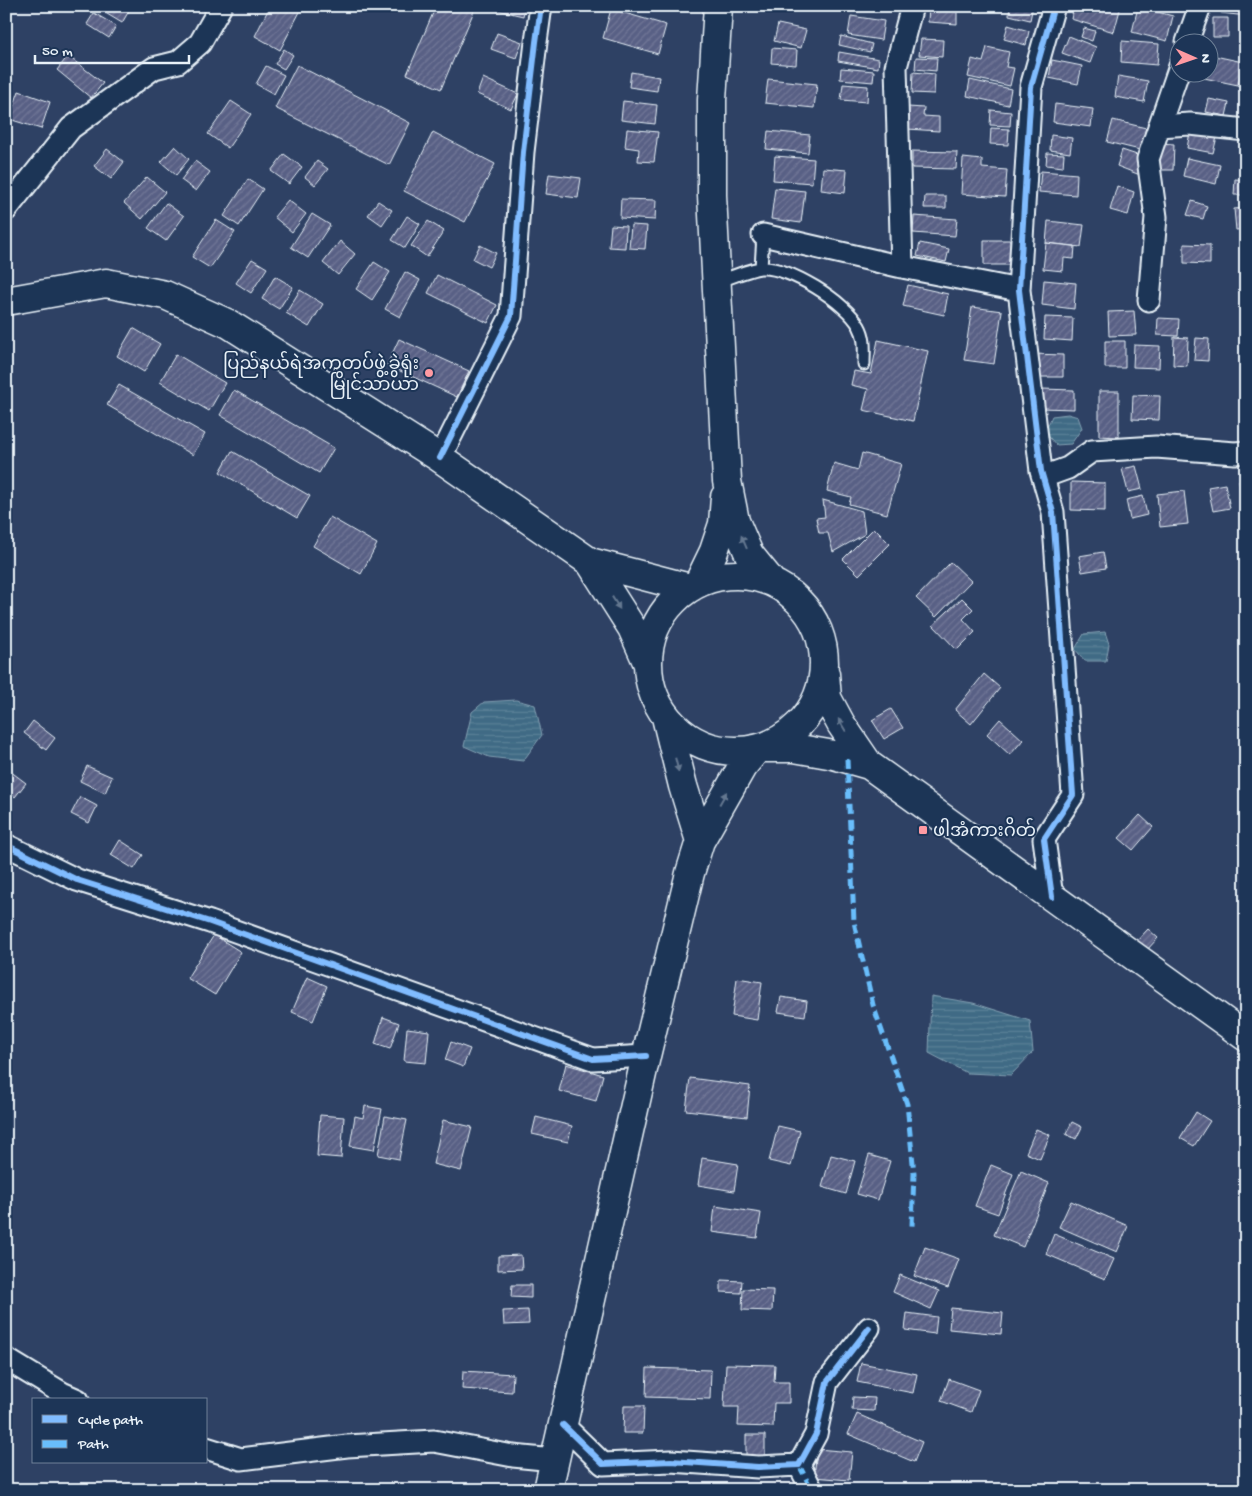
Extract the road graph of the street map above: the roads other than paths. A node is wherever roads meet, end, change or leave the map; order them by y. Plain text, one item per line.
1 (221, 6) edge
2 (541, 6) edge
3 (718, 6) edge
4 (912, 6) edge
5 (1054, 6) edge
6 (1200, 6) edge
7 (1191, 32) edge
8 (1174, 82) edge
9 (1159, 126) junction
10 (1246, 130) edge
11 (6, 210) edge
12 (763, 235) joint
13 (902, 267) junction
14 (761, 268) junction
15 (717, 282) junction
16 (1019, 290) junction
17 (1149, 300) dead end
18 (6, 301) edge
19 (864, 364) dead end
20 (1246, 452) edge
21 (440, 458) junction
22 (1043, 477) junction
23 (727, 481) junction
24 (590, 562) junction
25 (771, 581) junction
26 (694, 585) junction
27 (648, 664) junction
28 (824, 668) junction
29 (666, 717) junction
30 (759, 749) junction
31 (869, 765) junction
32 (700, 841) junction
33 (6, 845) edge
34 (1052, 897) junction
35 (1246, 1037) edge
36 (646, 1056) junction
37 (869, 1328) dead end
38 (6, 1360) edge
39 (73, 1398) edge
40 (563, 1425) junction
41 (208, 1449) edge
42 (554, 1460) junction
43 (799, 1464) junction
44 (548, 1490) edge
45 (812, 1490) edge

1 - 11 street
2 - 21 street
3 - 15 main road
4 - 13 street
5 - 16 street
6 - 7 street
8 - 9 street
9 - 10 street
9 - 17 street
12 - 13 street
12 - 14 lane
13 - 16 street
14 - 15 lane
14 - 19 lane
15 - 23 main road
16 - 22 street
18 - 21 main road
20 - 22 street
21 - 24 main road
22 - 34 street
25 -> 23 main road
23 - 26 main road
24 - 26 main road
24 -> 27 main road
25 - 26 main road
25 - 28 main road
26 - 27 main road
27 - 29 main road
28 - 30 main road
31 -> 28 main road
29 - 30 main road
29 -> 32 main road
30 - 31 main road
32 -> 30 main road
31 - 34 main road
32 - 36 main road
33 - 36 street
34 - 35 main road
36 - 40 main road
37 - 43 street
38 - 39 street
40 - 42 main road
40 - 43 street
41 - 42 street
42 - 44 main road
43 - 45 street

